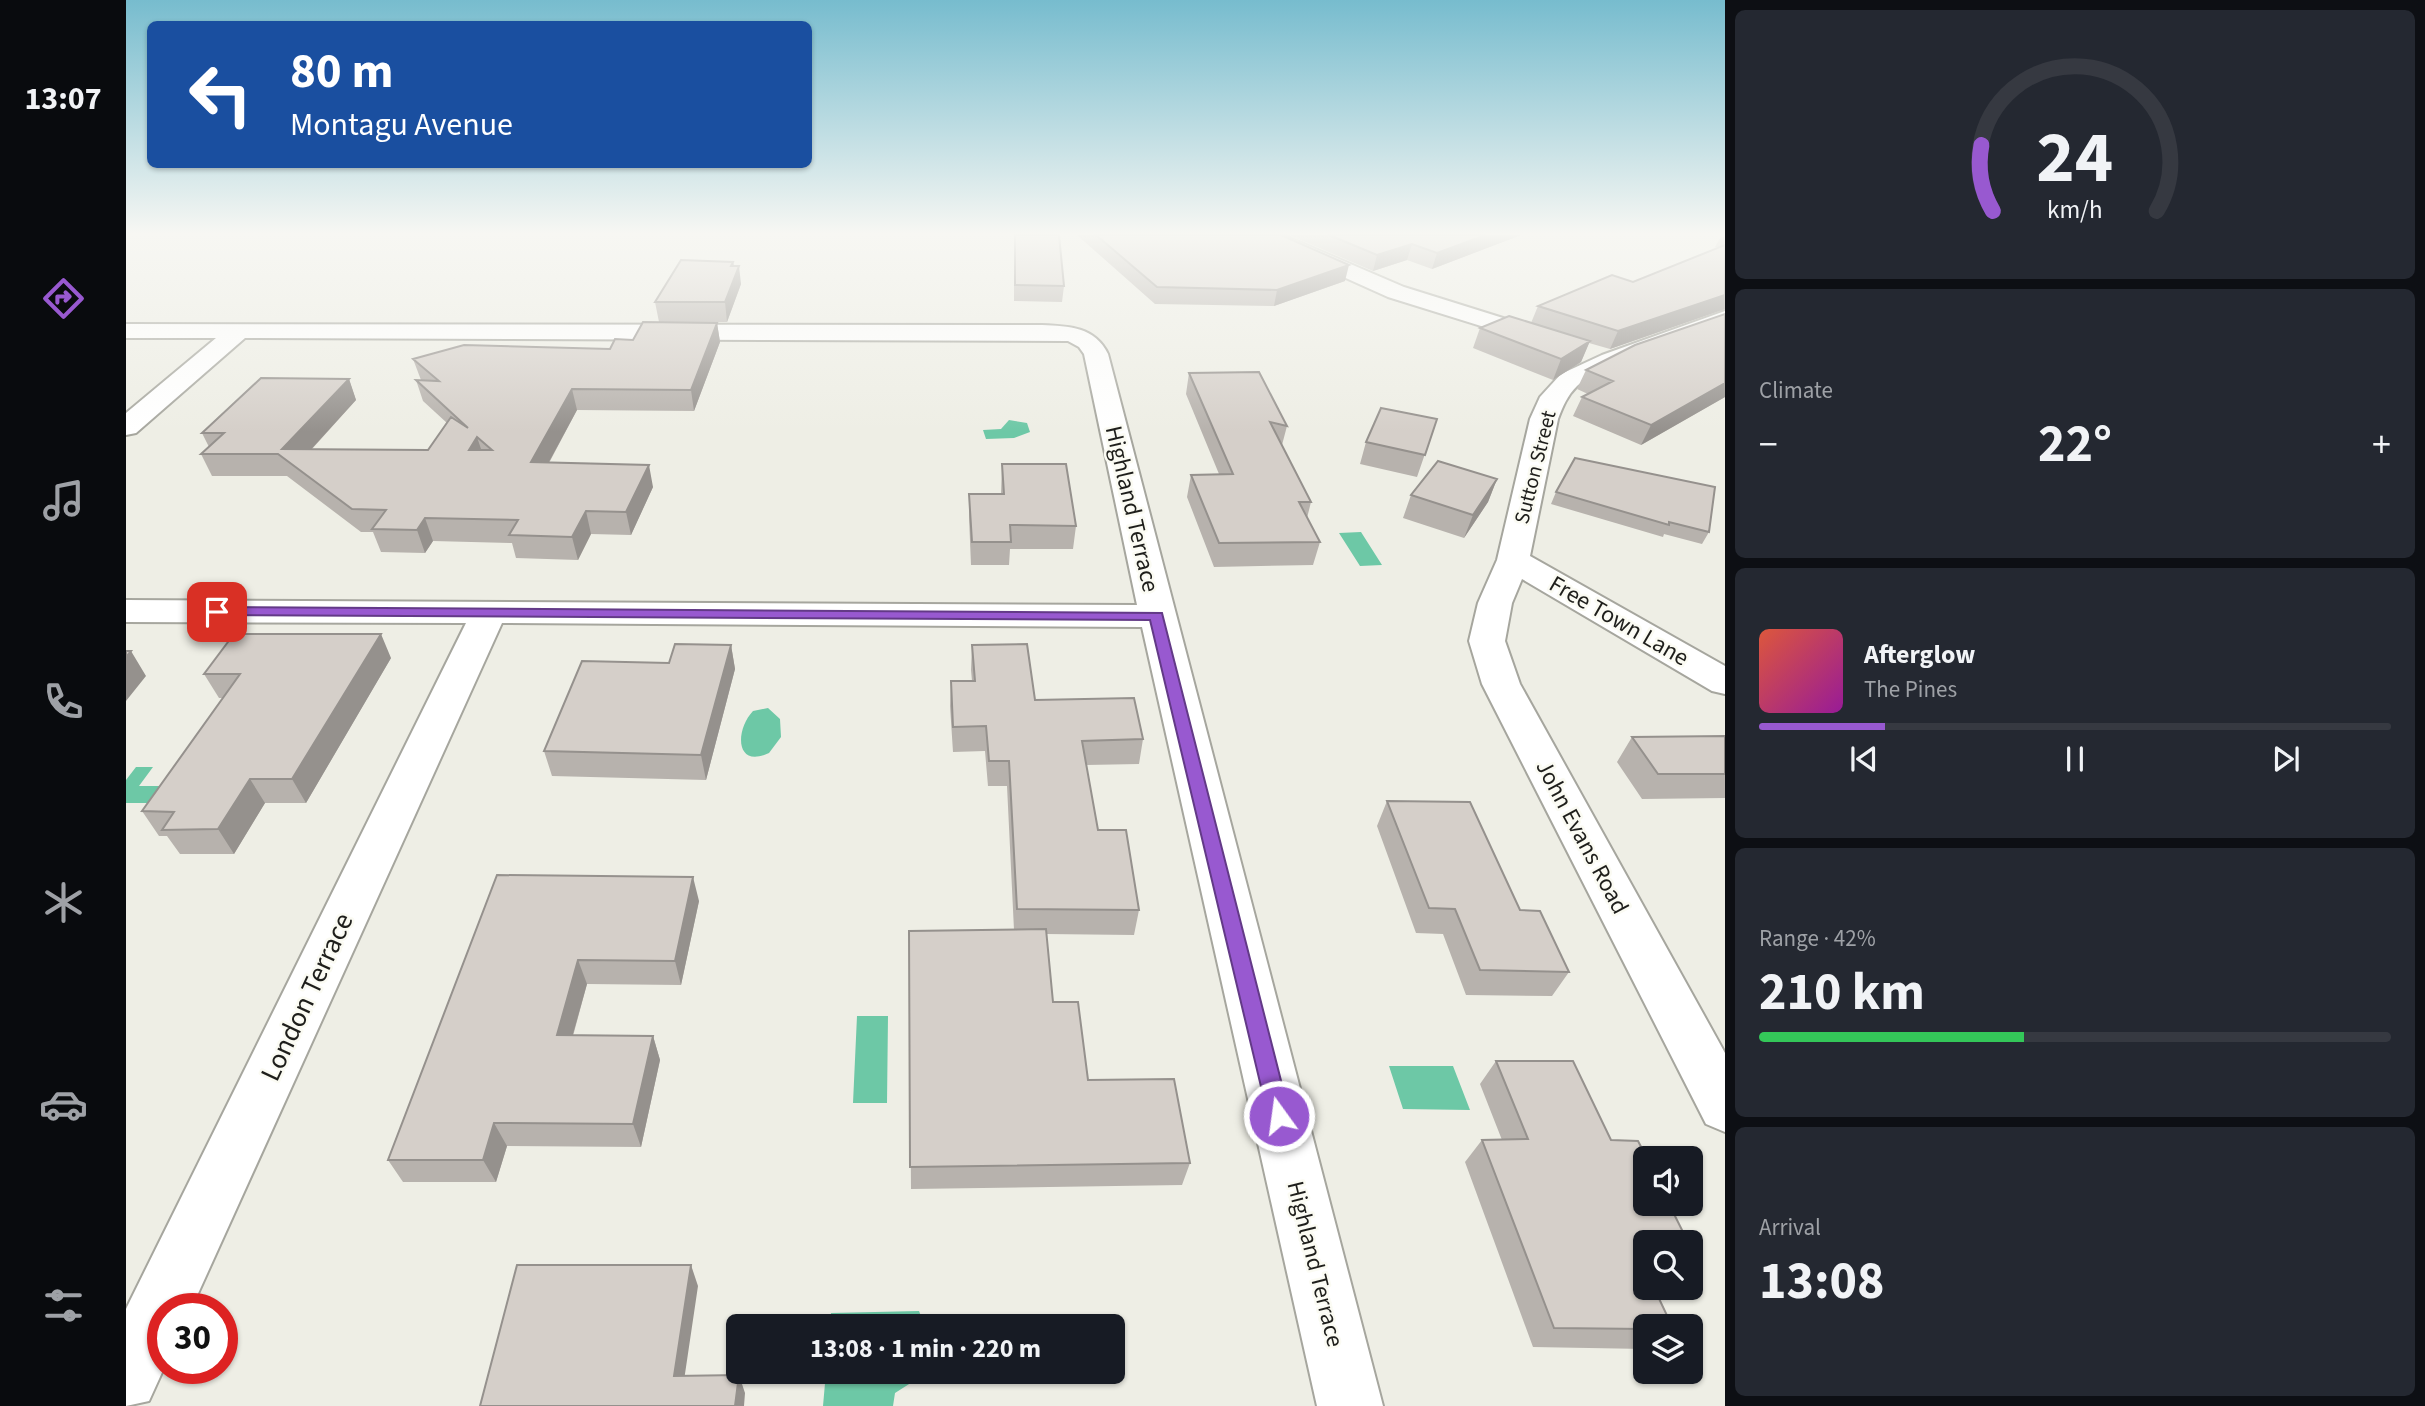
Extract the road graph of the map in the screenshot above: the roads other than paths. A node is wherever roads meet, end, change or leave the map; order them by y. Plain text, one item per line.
1 (1423, 301) edge
2 (1725, 318) edge
3 (126, 331) edge
4 (238, 331) junction
5 (1611, 360) junction
6 (126, 427) edge
7 (1513, 560) junction
8 (126, 611) edge
9 (488, 615) junction
10 (1157, 616) junction
11 (1725, 682) edge
12 (1725, 1106) edge
13 (126, 1378) edge
14 (1350, 1406) edge

1 - 5 street
2 - 5 street, Sutton Street
3 - 4 street, Highland Terrace
4 - 6 street
4 - 10 street, Highland Terrace
5 - 7 street, Sutton Street
7 - 11 street, Free Town Lane
7 - 12 street, John Evans Road
8 - 9 street
9 - 10 street
9 - 13 street, London Terrace
10 - 14 street, Highland Terrace

